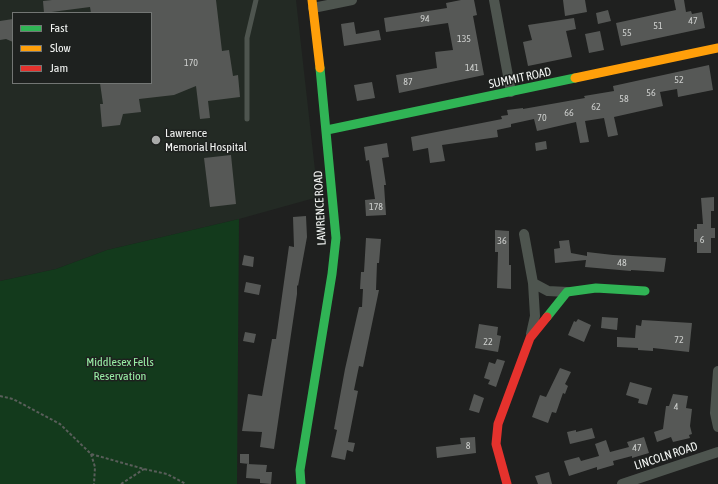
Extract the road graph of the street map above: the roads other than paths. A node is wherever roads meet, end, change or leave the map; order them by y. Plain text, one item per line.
1 (256, 0) edge
2 (352, 0) edge
3 (494, 0) edge
4 (312, 4) edge
5 (718, 48) edge
6 (511, 92) junction
7 (247, 119) dead end
8 (327, 130) junction
9 (524, 234) dead end
10 (533, 283) junction
11 (645, 291) dead end
12 (567, 292) junction
13 (530, 338) junction
14 (718, 371) edge
15 (718, 427) edge
16 (718, 452) edge
17 (301, 484) edge
18 (507, 484) edge
19 (622, 484) edge

1 - 7 lane
2 - 4 street
3 - 6 street
4 - 8 street, LAWRENCE ROAD
5 - 6 street, SUMMIT ROAD
6 - 8 street, SUMMIT ROAD
8 - 17 street, LAWRENCE ROAD
9 - 10 street
10 - 12 street
10 - 13 street
11 - 12 street
12 - 13 street
13 - 18 street
14 - 15 street
16 - 19 street, LINCOLN ROAD

